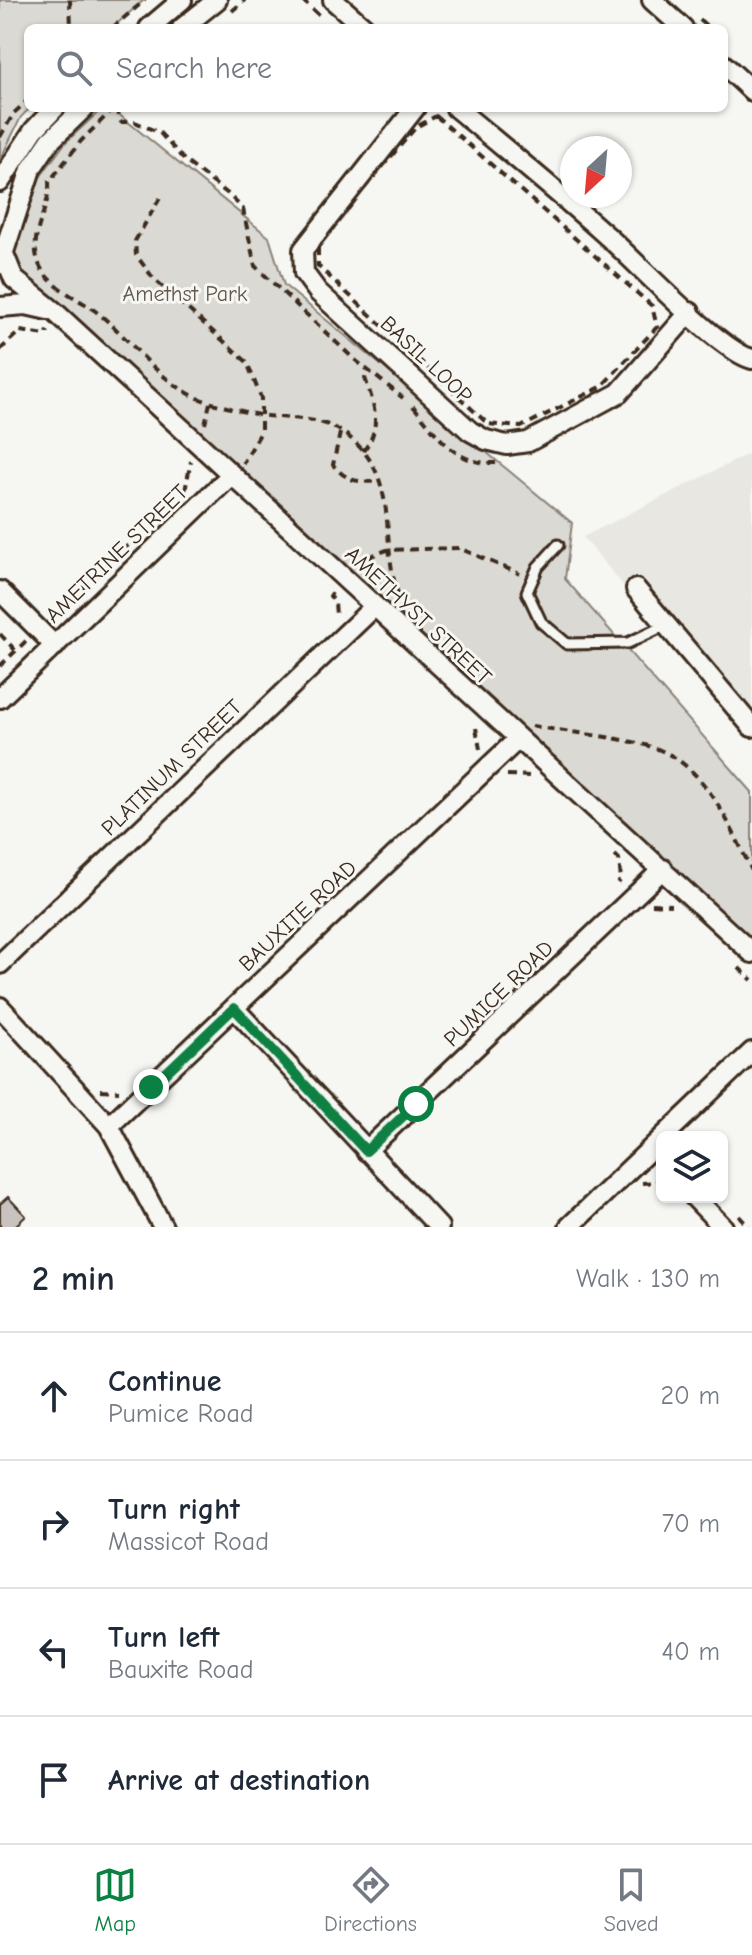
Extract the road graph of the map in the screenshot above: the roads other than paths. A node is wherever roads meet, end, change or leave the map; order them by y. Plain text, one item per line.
1 (182, 0) edge
2 (217, 0) edge
3 (333, 0) edge
4 (652, 0) edge
5 (154, 24) edge
6 (187, 24) edge
7 (360, 24) edge
8 (679, 24) edge
9 (728, 69) edge
10 (752, 91) edge
11 (51, 112) edge
12 (80, 112) edge
13 (461, 112) edge
14 (416, 117) edge
15 (0, 181) edge
16 (4, 263) edge
17 (0, 307) edge
18 (55, 312) junction
19 (690, 312) junction
20 (752, 359) edge
21 (230, 476) junction
22 (558, 545) dead end
23 (636, 589) dead end
24 (0, 591) edge
25 (375, 606) junction
26 (666, 625) junction
27 (55, 646) junction
28 (0, 698) edge
29 (752, 727) edge
30 (523, 732) junction
31 (663, 869) junction
32 (752, 953) edge
33 (0, 964) edge
34 (0, 1007) edge
35 (234, 1008) junction
36 (752, 1052) edge
37 (109, 1126) junction
38 (675, 1131) edge
39 (656, 1150) edge
40 (366, 1151) junction
41 (700, 1203) edge
42 (163, 1227) edge
43 (439, 1227) edge
44 (569, 1227) edge
45 (723, 1227) edge

1 - 5 street
2 - 6 street
3 - 7 street
4 - 8 street
9 - 10 street
11 - 15 street
12 - 16 street
13 - 19 street
14 - 19 street, BASIL LOOP
16 - 18 street, AMETHYST STREET
17 - 18 street
18 - 21 street, AMETHYST STREET
19 - 20 street
21 - 25 street, AMETHYST STREET
21 - 27 street, AMETRINE STREET
22 - 26 lane
23 - 26 street
24 - 27 street
25 - 30 street, AMETHYST STREET
25 - 33 street, PLATINUM STREET
26 - 29 street
27 - 28 street, AMETRINE STREET
30 - 31 street, AMETHYST STREET
30 - 35 street, BAUXITE ROAD
31 - 32 street, AMETHYST STREET
31 - 40 street, PUMICE ROAD
34 - 37 street
35 - 37 street, BAUXITE ROAD
35 - 40 street
36 - 38 street
37 - 42 street
39 - 44 street
40 - 43 street
41 - 45 street

